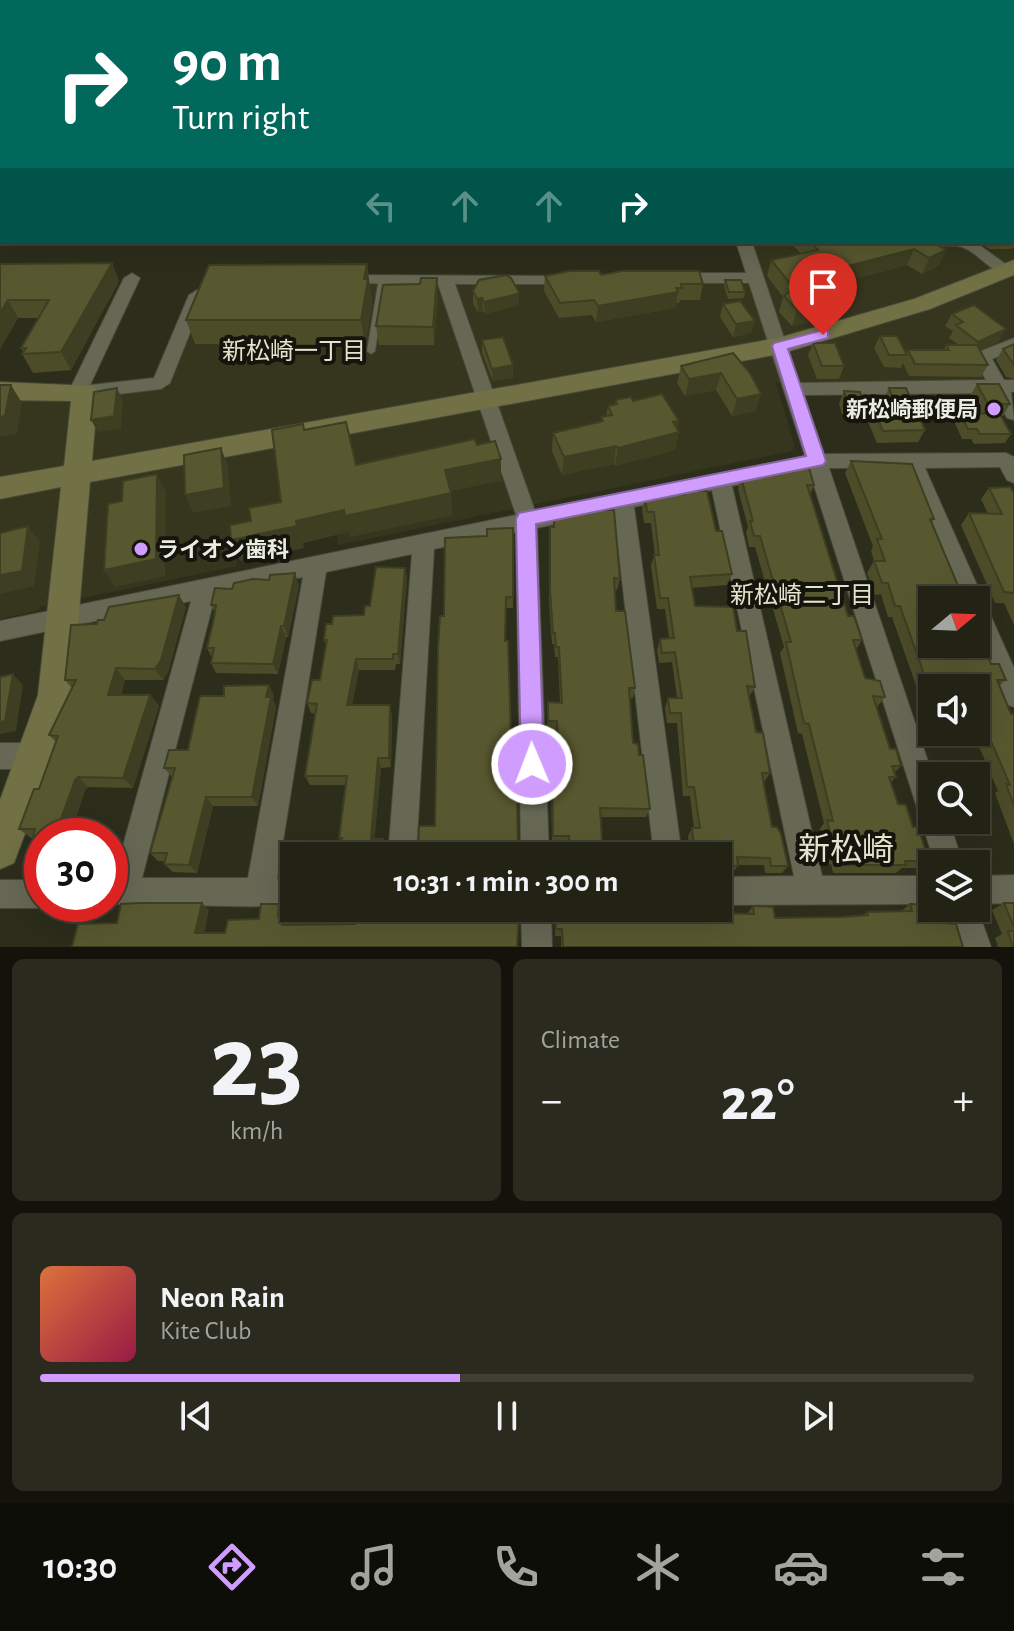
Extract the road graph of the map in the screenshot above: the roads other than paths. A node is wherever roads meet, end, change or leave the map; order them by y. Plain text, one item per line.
1 (745, 244) edge
2 (968, 244) edge
3 (1010, 268) edge
4 (132, 278) dead end
5 (756, 278) junction
6 (588, 279) edge
7 (651, 279) edge
8 (322, 280) edge
9 (382, 280) junction
10 (445, 280) junction
11 (203, 281) edge
12 (1014, 344) edge
13 (780, 346) junction
14 (371, 351) dead end
15 (1006, 386) edge
16 (792, 389) junction
17 (0, 391) edge
18 (81, 391) junction
19 (486, 400) junction
20 (1014, 413) edge
21 (912, 460) junction
22 (817, 461) junction
23 (1011, 465) edge
24 (77, 474) junction
25 (720, 479) junction
26 (0, 488) edge
27 (623, 500) junction
28 (526, 519) junction
29 (424, 541) junction
30 (317, 563) junction
31 (967, 586) edge
32 (206, 587) junction
33 (63, 617) junction
34 (0, 631) edge
35 (990, 640) edge
36 (1014, 696) edge
37 (0, 756) edge
38 (36, 756) junction
39 (918, 769) edge
40 (403, 842) edge
41 (535, 842) edge
42 (666, 842) edge
43 (0, 849) edge
44 (128, 854) edge
45 (1014, 889) edge
46 (811, 890) junction
47 (918, 890) edge
48 (990, 890) edge
49 (732, 891) edge
50 (128, 892) edge
51 (260, 893) junction
52 (280, 893) edge
53 (0, 894) edge
54 (24, 894) edge
55 (536, 922) edge
56 (968, 922) edge
57 (537, 947) edge
58 (976, 947) edge

1 - 5 street
2 - 3 street
3 - 13 street
4 - 18 street
5 - 7 street
5 - 13 street
6 - 10 street
8 - 9 street
9 - 10 street
9 - 14 lane
10 - 19 street
11 - 18 street
12 - 15 street
13 - 16 street
13 - 19 street
15 - 16 street
15 - 20 street
16 - 22 street
17 - 18 street
18 - 24 street
19 - 24 street
19 - 28 street
21 - 22 street
21 - 23 street
21 - 31 street
22 - 25 street
22 - 39 street
24 - 26 street
24 - 33 street
25 - 27 street
25 - 46 street
27 - 28 street
27 - 42 street
28 - 29 street
28 - 41 street
29 - 30 street
29 - 40 street
30 - 32 street
30 - 51 street
32 - 33 street
32 - 44 street
33 - 34 street
33 - 38 street
35 - 36 street
37 - 38 street
38 - 43 street
45 - 48 street
46 - 47 street
46 - 49 street
50 - 51 street
51 - 52 street
53 - 54 street
55 - 57 street
56 - 58 street

